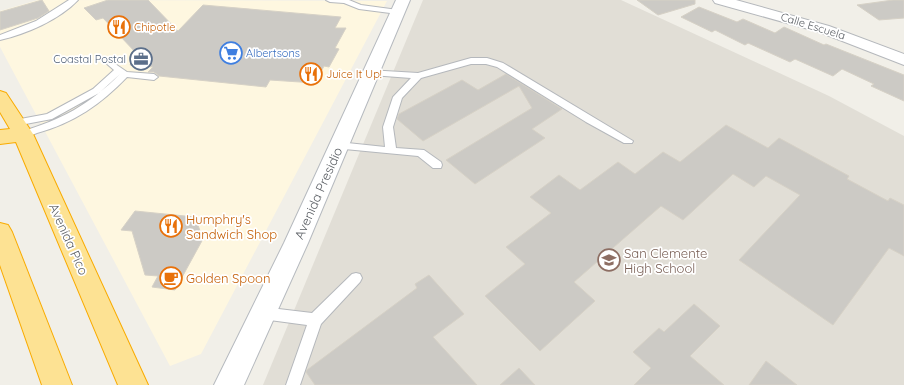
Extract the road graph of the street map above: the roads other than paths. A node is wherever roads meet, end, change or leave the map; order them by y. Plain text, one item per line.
1 (74, 0) edge
2 (330, 0) edge
3 (720, 0) edge
4 (400, 6) edge
5 (0, 38) edge
6 (904, 60) edge
7 (111, 64) dead end
8 (122, 72) junction
9 (371, 72) junction
10 (418, 76) junction
11 (154, 77) dead end
12 (0, 97) edge
13 (13, 131) edge
14 (628, 141) dead end
15 (338, 146) junction
16 (391, 150) junction
17 (437, 165) dead end
18 (0, 232) edge
19 (356, 278) dead end
20 (262, 313) junction
21 (315, 320) junction
22 (57, 385) edge
23 (133, 385) edge
24 (229, 385) edge
25 (293, 385) edge

1 - 5 lane
2 - 4 lane
3 - 6 street, Calle Escuela
4 - 9 street, Avenida Presidio
7 - 8 lane
8 - 11 lane
8 - 13 lane
8 - 13 lane
9 - 10 lane
9 - 15 street, Avenida Presidio
10 - 14 lane
10 - 16 lane
12 - 13 highway, Avenida Pico
13 - 23 highway, Avenida Pico
15 - 16 lane
15 - 20 street, Avenida Presidio
16 - 17 lane
18 - 22 highway
19 - 21 lane
20 - 21 lane
20 - 24 street, Avenida Presidio
21 - 25 lane

